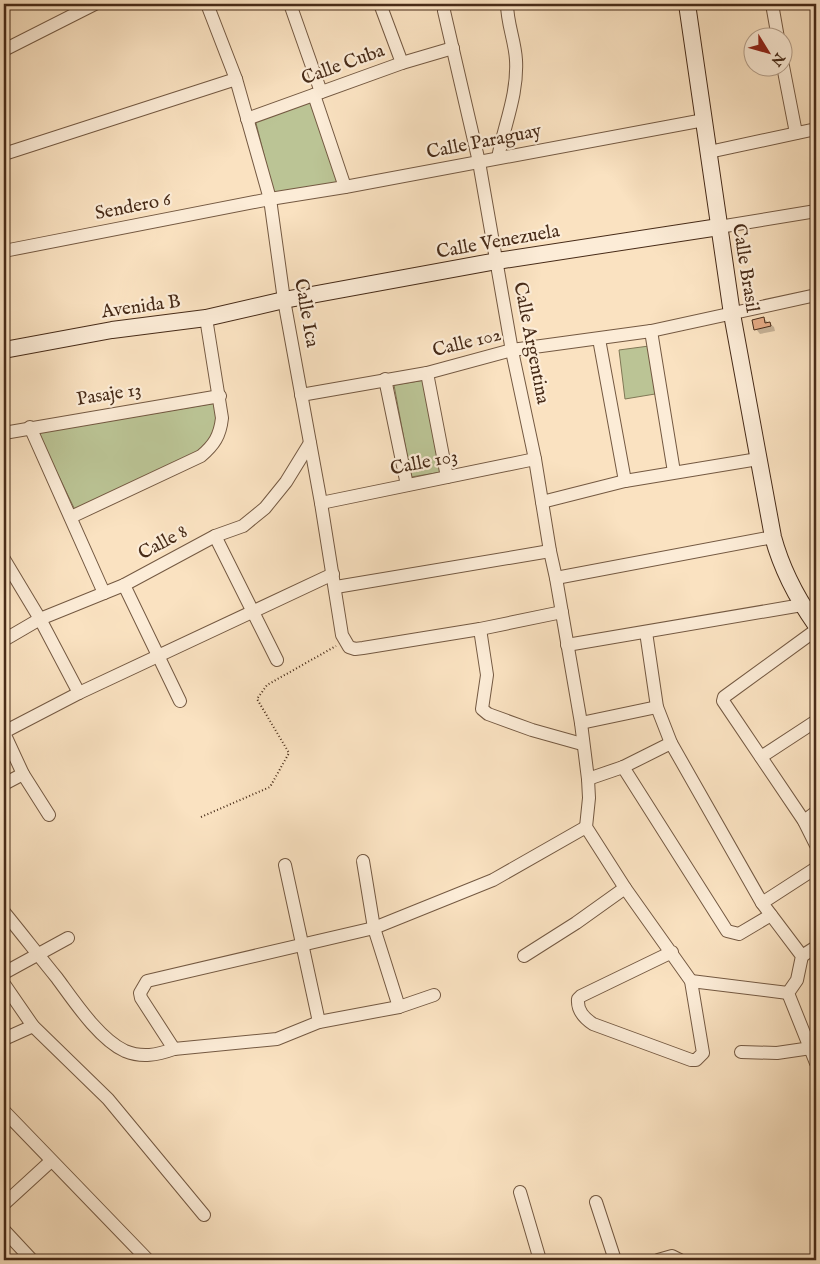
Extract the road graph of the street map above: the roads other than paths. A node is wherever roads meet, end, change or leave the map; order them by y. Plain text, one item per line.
1 (95, 4) edge
2 (207, 4) edge
3 (290, 4) edge
4 (380, 4) edge
5 (445, 4) edge
6 (507, 4) edge
7 (687, 4) edge
8 (772, 4) edge
9 (776, 28) edge
10 (453, 48) junction
11 (4, 50) edge
12 (402, 63) junction
13 (786, 78) edge
14 (236, 79) junction
15 (318, 93) junction
16 (247, 119) junction
17 (704, 120) junction
18 (816, 129) edge
19 (796, 132) junction
20 (709, 152) junction
21 (4, 154) edge
22 (498, 158) junction
23 (479, 162) junction
24 (345, 187) junction
25 (270, 199) junction
26 (816, 211) edge
27 (719, 226) junction
28 (4, 251) edge
29 (497, 262) junction
30 (816, 295) edge
31 (284, 300) junction
32 (732, 314) junction
33 (206, 318) junction
34 (652, 331) junction
35 (599, 339) junction
36 (4, 350) edge
37 (512, 350) junction
38 (427, 373) junction
39 (385, 379) junction
40 (302, 395) junction
41 (220, 396) junction
42 (30, 427) junction
43 (4, 433) edge
44 (310, 443) junction
45 (535, 459) junction
46 (758, 459) junction
47 (674, 472) junction
48 (447, 477) junction
49 (625, 481) junction
50 (407, 485) junction
51 (542, 502) junction
52 (321, 503) junction
53 (71, 516) junction
54 (215, 536) junction
55 (773, 538) junction
56 (550, 551) junction
57 (4, 560) edge
58 (333, 574) junction
59 (556, 578) junction
60 (124, 585) junction
61 (336, 587) junction
62 (104, 593) junction
63 (802, 605) junction
64 (254, 610) junction
65 (562, 612) junction
66 (40, 619) junction
67 (816, 625) edge
68 (480, 629) junction
69 (816, 630) edge
70 (646, 632) junction
71 (4, 640) edge
72 (567, 645) junction
73 (159, 655) junction
74 (277, 660) dead end
75 (79, 692) junction
76 (180, 700) dead end
77 (657, 707) junction
78 (816, 721) edge
79 (581, 723) junction
80 (4, 733) edge
81 (671, 743) junction
82 (582, 744) junction
83 (761, 757) junction
84 (622, 768) junction
85 (23, 774) junction
86 (588, 779) junction
87 (4, 784) edge
88 (816, 812) edge
89 (49, 814) dead end
90 (804, 821) junction
91 (586, 827) junction
92 (816, 845) edge
93 (363, 861) dead end
94 (285, 864) dead end
95 (816, 868) edge
96 (625, 888) junction
97 (762, 903) junction
98 (4, 912) edge
99 (771, 916) junction
100 (374, 928) junction
101 (68, 938) dead end
102 (302, 944) junction
103 (816, 948) edge
104 (672, 952) junction
105 (38, 954) junction
106 (524, 956) dead end
107 (802, 956) junction
108 (4, 973) edge
109 (691, 981) junction
110 (4, 984) edge
111 (788, 994) junction
112 (434, 995) dead end
113 (399, 1007) junction
114 (319, 1022) junction
115 (33, 1026) junction
116 (816, 1026) edge
117 (804, 1032) junction
118 (4, 1039) edge
119 (811, 1048) junction
120 (174, 1049) junction
121 (741, 1052) dead end
122 (816, 1063) edge
123 (4, 1112) edge
124 (51, 1161) junction
125 (520, 1192) dead end
126 (596, 1202) dead end
127 (4, 1204) edge
128 (204, 1215) dead end
129 (6, 1236) edge
130 (32, 1260) edge
131 (148, 1260) edge
132 (540, 1260) edge
133 (615, 1260) edge
134 (658, 1260) edge
135 (680, 1260) edge

1 - 11 street
2 - 14 street, Calle Ica
3 - 15 street
4 - 12 street
5 - 10 street, Calle Argentina
6 - 22 street
7 - 17 street, Calle Brasil
8 - 9 street
10 - 12 street, Calle Cuba
10 - 23 street, Calle Argentina
12 - 15 street, Calle Cuba
13 - 19 street
14 - 16 street, Calle Ica
14 - 21 street
15 - 16 street, Calle Cuba
15 - 24 street
16 - 25 street, Calle Ica
17 - 20 street, Calle Brasil
17 - 22 street, Calle Paraguay
18 - 19 street
19 - 20 street
20 - 27 street, Calle Brasil
22 - 23 street, Calle Paraguay
23 - 24 street, Calle Paraguay
23 - 29 street, Calle Argentina
24 - 25 street, Calle Paraguay
25 - 28 street, Sendero 6
25 - 31 street, Calle Ica
26 - 27 street
27 - 29 street, Calle Venezuela
27 - 32 street, Calle Brasil
29 - 31 street, Calle Venezuela
29 - 37 street, Calle Argentina
30 - 32 street, Calle 102
31 - 33 street, Avenida B
31 - 40 street, Calle Ica
32 - 34 street, Calle 102
32 - 46 street, Calle Brasil
33 - 36 street, Avenida B
33 - 41 street
34 - 35 street, Calle 102
34 - 47 street
35 - 37 street, Calle 102
35 - 49 street
37 - 38 street, Calle 102
37 - 45 street, Calle Argentina
38 - 39 street, Calle 102
38 - 48 street
39 - 40 street, Calle 102
39 - 50 street
40 - 44 street, Calle Ica
41 - 42 street, Pasaje 13
41 - 53 street
42 - 43 street, Pasaje 13
42 - 53 street
44 - 52 street, Calle Ica
44 - 54 street, Calle 8
45 - 48 street, Calle 103
45 - 51 street, Calle Argentina
46 - 47 street
46 - 55 street, Calle Brasil
47 - 49 street
48 - 50 street, Calle 103
49 - 51 street
50 - 52 street, Calle 103
51 - 56 street, Calle Argentina
52 - 58 street, Calle Ica
53 - 62 street
54 - 60 street, Calle 8
54 - 64 street
55 - 59 street
55 - 63 street, Calle Brasil
56 - 59 street, Calle Argentina
56 - 61 street
57 - 66 street
58 - 61 street, Calle Ica
58 - 64 street
59 - 65 street, Calle Argentina
60 - 62 street, Calle 8
60 - 73 street
61 - 68 street, Calle Ica
62 - 66 street, Calle 8
63 - 67 street, Calle Brasil
63 - 70 street
64 - 73 street
64 - 74 street
65 - 68 street
65 - 72 street, Calle Argentina
66 - 71 street, Calle 8
66 - 75 street
68 - 82 street
69 - 83 street
70 - 72 street
70 - 77 street
72 - 79 street, Calle Argentina
73 - 75 street
73 - 76 street
75 - 80 street
77 - 79 street
77 - 81 street
78 - 83 street
79 - 82 street, Calle Argentina
80 - 85 street
81 - 84 street
81 - 97 street
82 - 86 street, Calle Argentina
83 - 90 street
84 - 86 street
84 - 99 street
85 - 87 street
85 - 89 street
86 - 91 street, Calle Argentina
88 - 90 street
90 - 92 street
91 - 96 street
91 - 100 street
93 - 100 street
94 - 102 street
95 - 97 street
96 - 104 street
96 - 106 street
97 - 99 street
98 - 105 street
99 - 107 street
100 - 102 street
100 - 113 street
101 - 105 street
102 - 114 street
102 - 120 street
103 - 107 street
104 - 109 street
104 - 109 street
105 - 108 street
105 - 120 street
107 - 111 street
109 - 111 street
110 - 115 street
111 - 117 street
112 - 113 street
113 - 114 street
114 - 120 street
115 - 118 street
115 - 128 street
116 - 117 street
117 - 119 street
119 - 121 street
119 - 122 street
123 - 124 street
124 - 127 street
124 - 131 street
125 - 132 street
126 - 133 street
129 - 130 street
134 - 135 street

